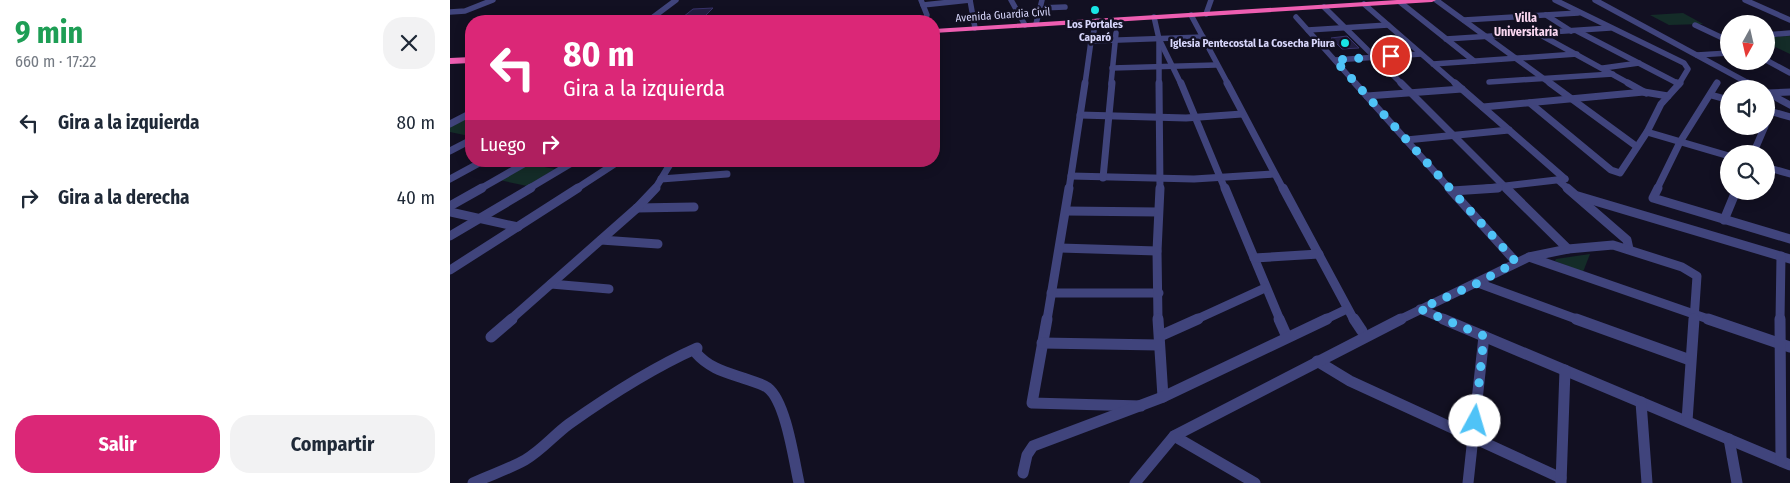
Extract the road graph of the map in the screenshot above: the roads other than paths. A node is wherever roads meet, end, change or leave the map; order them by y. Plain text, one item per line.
1 (493, 0) edge
2 (676, 0) edge
3 (970, 0) edge
4 (1011, 0) edge
5 (1042, 0) edge
6 (1210, 0) edge
7 (1434, 0) edge
8 (1555, 0) edge
9 (1595, 0) edge
10 (1745, 0) edge
11 (922, 2) edge
12 (1351, 2) edge
13 (1400, 2) junction
14 (1364, 4) junction
15 (1324, 6) junction
16 (1065, 7) dead end
17 (1040, 8) junction
18 (450, 12) edge
19 (1580, 13) junction
20 (1206, 14) junction
21 (656, 15) edge
22 (927, 15) edge
23 (1191, 15) junction
24 (1546, 15) junction
25 (1790, 15) edge
26 (1780, 16) junction
27 (1154, 17) junction
28 (1296, 17) dead end
29 (1464, 20) junction
30 (1790, 20) edge
31 (1097, 21) junction
32 (1036, 24) junction
33 (1388, 24) junction
34 (1024, 25) junction
35 (1695, 25) dead end
36 (1345, 27) junction
37 (975, 28) junction
38 (1610, 28) junction
39 (1308, 30) junction
40 (940, 31) edge
41 (1574, 31) junction
42 (1116, 33) dead end
43 (1536, 33) junction
44 (1790, 33) edge
45 (1775, 34) edge
46 (1486, 36) junction
47 (1203, 37) junction
48 (1720, 37) edge
49 (1159, 39) junction
50 (1446, 39) junction
51 (1092, 41) junction
52 (1115, 41) junction
53 (1421, 54) junction
54 (1577, 54) junction
55 (1720, 54) edge
56 (1696, 55) junction
57 (1376, 57) junction
58 (1516, 58) junction
59 (465, 60) edge
60 (1335, 60) junction
61 (450, 61) edge
62 (1474, 61) junction
63 (1639, 63) junction
64 (1433, 64) junction
65 (1216, 65) junction
66 (1775, 65) edge
67 (1174, 67) junction
68 (1112, 68) junction
69 (1158, 68) junction
70 (1603, 68) junction
71 (1790, 73) edge
72 (1613, 74) junction
73 (1544, 79) junction
74 (1742, 80) edge
75 (1489, 82) dead end
76 (1717, 83) dead end
77 (1679, 84) junction
78 (1462, 89) junction
79 (1411, 92) junction
80 (1644, 92) junction
81 (1790, 92) edge
82 (1775, 93) edge
83 (1710, 95) junction
84 (1367, 96) junction
85 (1668, 96) junction
86 (1775, 97) edge
87 (1720, 98) edge
88 (1573, 100) junction
89 (1530, 103) junction
90 (1661, 104) junction
91 (1790, 105) edge
92 (1483, 107) junction
93 (1775, 113) edge
94 (1242, 114) junction
95 (1080, 115) junction
96 (465, 116) edge
97 (1109, 116) junction
98 (1195, 117) junction
99 (1790, 117) edge
100 (1160, 118) junction
101 (450, 124) edge
102 (1509, 130) junction
103 (1647, 132) junction
104 (1455, 135) junction
105 (1406, 140) junction
106 (465, 141) edge
107 (1680, 142) junction
108 (1636, 146) junction
109 (450, 149) edge
110 (1720, 153) edge
111 (472, 167) edge
112 (518, 167) edge
113 (565, 167) edge
114 (610, 167) edge
115 (668, 167) edge
116 (1775, 170) edge
117 (727, 174) dead end
118 (1274, 174) junction
119 (1790, 174) edge
120 (1071, 176) junction
121 (1103, 178) junction
122 (1160, 178) junction
123 (1220, 178) junction
124 (450, 179) edge
125 (661, 179) junction
126 (1558, 180) junction
127 (1507, 187) junction
128 (1452, 191) junction
129 (1578, 196) junction
130 (1732, 200) edge
131 (450, 206) edge
132 (694, 207) dead end
133 (637, 208) junction
134 (1066, 211) junction
135 (450, 212) edge
136 (1158, 212) junction
137 (480, 218) junction
138 (1724, 220) junction
139 (518, 227) junction
140 (450, 236) edge
141 (601, 240) junction
142 (1790, 240) edge
143 (658, 244) dead end
144 (1060, 248) junction
145 (1568, 249) junction
146 (1629, 249) junction
147 (1157, 251) junction
148 (1319, 254) junction
149 (1529, 257) junction
150 (1785, 257) edge
151 (1254, 258) junction
152 (1516, 262) junction
153 (450, 270) edge
154 (1478, 283) junction
155 (551, 284) junction
156 (1265, 288) junction
157 (609, 289) dead end
158 (1051, 293) junction
159 (1159, 293) junction
160 (1347, 309) junction
161 (1420, 309) junction
162 (1693, 314) junction
163 (1362, 330) dead end
164 (1484, 336) junction
165 (490, 337) dead end
166 (1287, 337) junction
167 (1160, 341) junction
168 (1042, 343) junction
169 (1785, 345) edge
170 (1690, 360) junction
171 (1317, 361) junction
172 (1565, 370) junction
173 (1164, 397) junction
174 (1641, 402) junction
175 (1141, 406) junction
176 (1687, 421) junction
177 (1174, 436) junction
178 (1473, 439) junction
179 (1729, 439) junction
180 (1785, 463) edge
181 (1023, 473) dead end
182 (1240, 479) edge
183 (1561, 481) edge
184 (473, 483) edge
185 (799, 483) edge
186 (1135, 483) edge
187 (1255, 483) edge
188 (1468, 483) edge
189 (1647, 483) edge
190 (1737, 483) edge

1 - 18 street
2 - 21 street
3 - 11 street
3 - 37 street
4 - 34 street
5 - 17 street
6 - 20 street
7 - 13 highway, Avenida Guardia Civil
7 - 29 street
8 - 19 street
9 - 56 street
10 - 26 street
11 - 22 street
12 - 14 highway, Avenida Guardia Civil
12 - 15 highway, Avenida Guardia Civil
13 - 14 highway, Avenida Guardia Civil
13 - 50 street
14 - 33 street
15 - 20 highway, Avenida Guardia Civil
15 - 36 street
16 - 17 street
17 - 32 street
19 - 24 street
19 - 38 street
20 - 23 highway, Avenida Guardia Civil
23 - 27 highway, Avenida Guardia Civil
23 - 47 street
24 - 29 street
24 - 41 street
25 - 26 street
26 - 30 street
27 - 31 highway, Avenida Guardia Civil
27 - 49 street
28 - 39 street
29 - 46 street
31 - 32 highway, Avenida Guardia Civil
31 - 51 street
32 - 34 highway, Avenida Guardia Civil
33 - 36 street
33 - 53 street
34 - 37 highway, Avenida Guardia Civil
35 - 48 street
36 - 39 street
36 - 57 street
37 - 40 highway, Avenida Guardia Civil
38 - 41 street
38 - 77 street
39 - 60 street
41 - 43 street
41 - 63 street
42 - 52 street
43 - 46 street
43 - 54 street
44 - 45 street
46 - 50 street
46 - 58 street
47 - 49 street
47 - 65 street
49 - 52 street
49 - 67 street
49 - 69 street
50 - 62 street
51 - 52 street
51 - 95 street
52 - 68 street
53 - 57 street
53 - 64 street
54 - 58 street
54 - 70 street
55 - 56 street
56 - 74 street
57 - 60 street
57 - 79 street
58 - 62 street
58 - 73 street
59 - 61 highway
60 - 84 street
62 - 64 street
63 - 70 street
63 - 77 street
64 - 78 street
65 - 67 street
65 - 94 street
66 - 71 street
67 - 69 street
67 - 98 street
68 - 69 street
68 - 97 street
69 - 100 street
70 - 72 street
72 - 73 street
72 - 80 street
73 - 75 street
73 - 88 street
76 - 83 street
77 - 85 street
78 - 79 street
78 - 92 street
79 - 84 street
79 - 104 street
80 - 85 street
80 - 88 street
80 - 90 street
81 - 82 street
83 - 87 street
83 - 107 street
84 - 105 street
85 - 90 street
86 - 91 street
88 - 89 street
88 - 108 street
89 - 92 street
89 - 108 street
90 - 103 street
92 - 102 street
93 - 99 street
94 - 98 street
94 - 118 street
95 - 97 street
95 - 120 street
96 - 101 street
97 - 100 street
97 - 121 street
98 - 100 street
98 - 123 street
100 - 122 street
102 - 104 street
102 - 126 street
103 - 107 street
103 - 108 street
104 - 105 street
104 - 127 street
105 - 128 street
106 - 109 street
107 - 110 street
107 - 138 street
111 - 124 street
112 - 131 street
113 - 137 street
114 - 139 street
115 - 125 street
116 - 119 street
117 - 125 street
118 - 123 street
118 - 148 street
120 - 121 street
120 - 134 street
121 - 122 street
122 - 123 street
122 - 136 street
123 - 151 street
125 - 133 street
126 - 127 street
126 - 129 street
127 - 128 street
127 - 145 street
128 - 152 street
129 - 146 street
129 - 150 street
130 - 138 street
132 - 133 street
133 - 141 street
134 - 136 street
134 - 144 street
135 - 137 street
136 - 147 street
137 - 139 street
137 - 140 street
138 - 142 street
139 - 153 street
141 - 143 street
141 - 155 street
144 - 147 street
144 - 158 street
145 - 146 street
145 - 149 street
146 - 162 street
147 - 159 street
148 - 151 street
148 - 160 street
149 - 152 street
149 - 162 street
150 - 169 street
151 - 156 street
152 - 154 street
154 - 161 street
154 - 170 street
155 - 157 street
155 - 165 street
156 - 166 street
156 - 167 street
158 - 159 street
158 - 168 street
159 - 167 street
160 - 163 street
160 - 166 street
161 - 164 street
161 - 171 street
162 - 169 street
162 - 170 street
164 - 172 street
164 - 178 street
166 - 173 street
167 - 168 street
167 - 173 street
168 - 175 street
169 - 180 street
170 - 176 street
171 - 177 street
171 - 178 street
172 - 174 street
172 - 183 street
173 - 175 street
174 - 176 street
174 - 189 street
175 - 181 street
176 - 179 street
177 - 182 street
177 - 186 street
178 - 183 street
178 - 188 street
179 - 180 street
179 - 190 street
182 - 187 street
184 - 185 street

